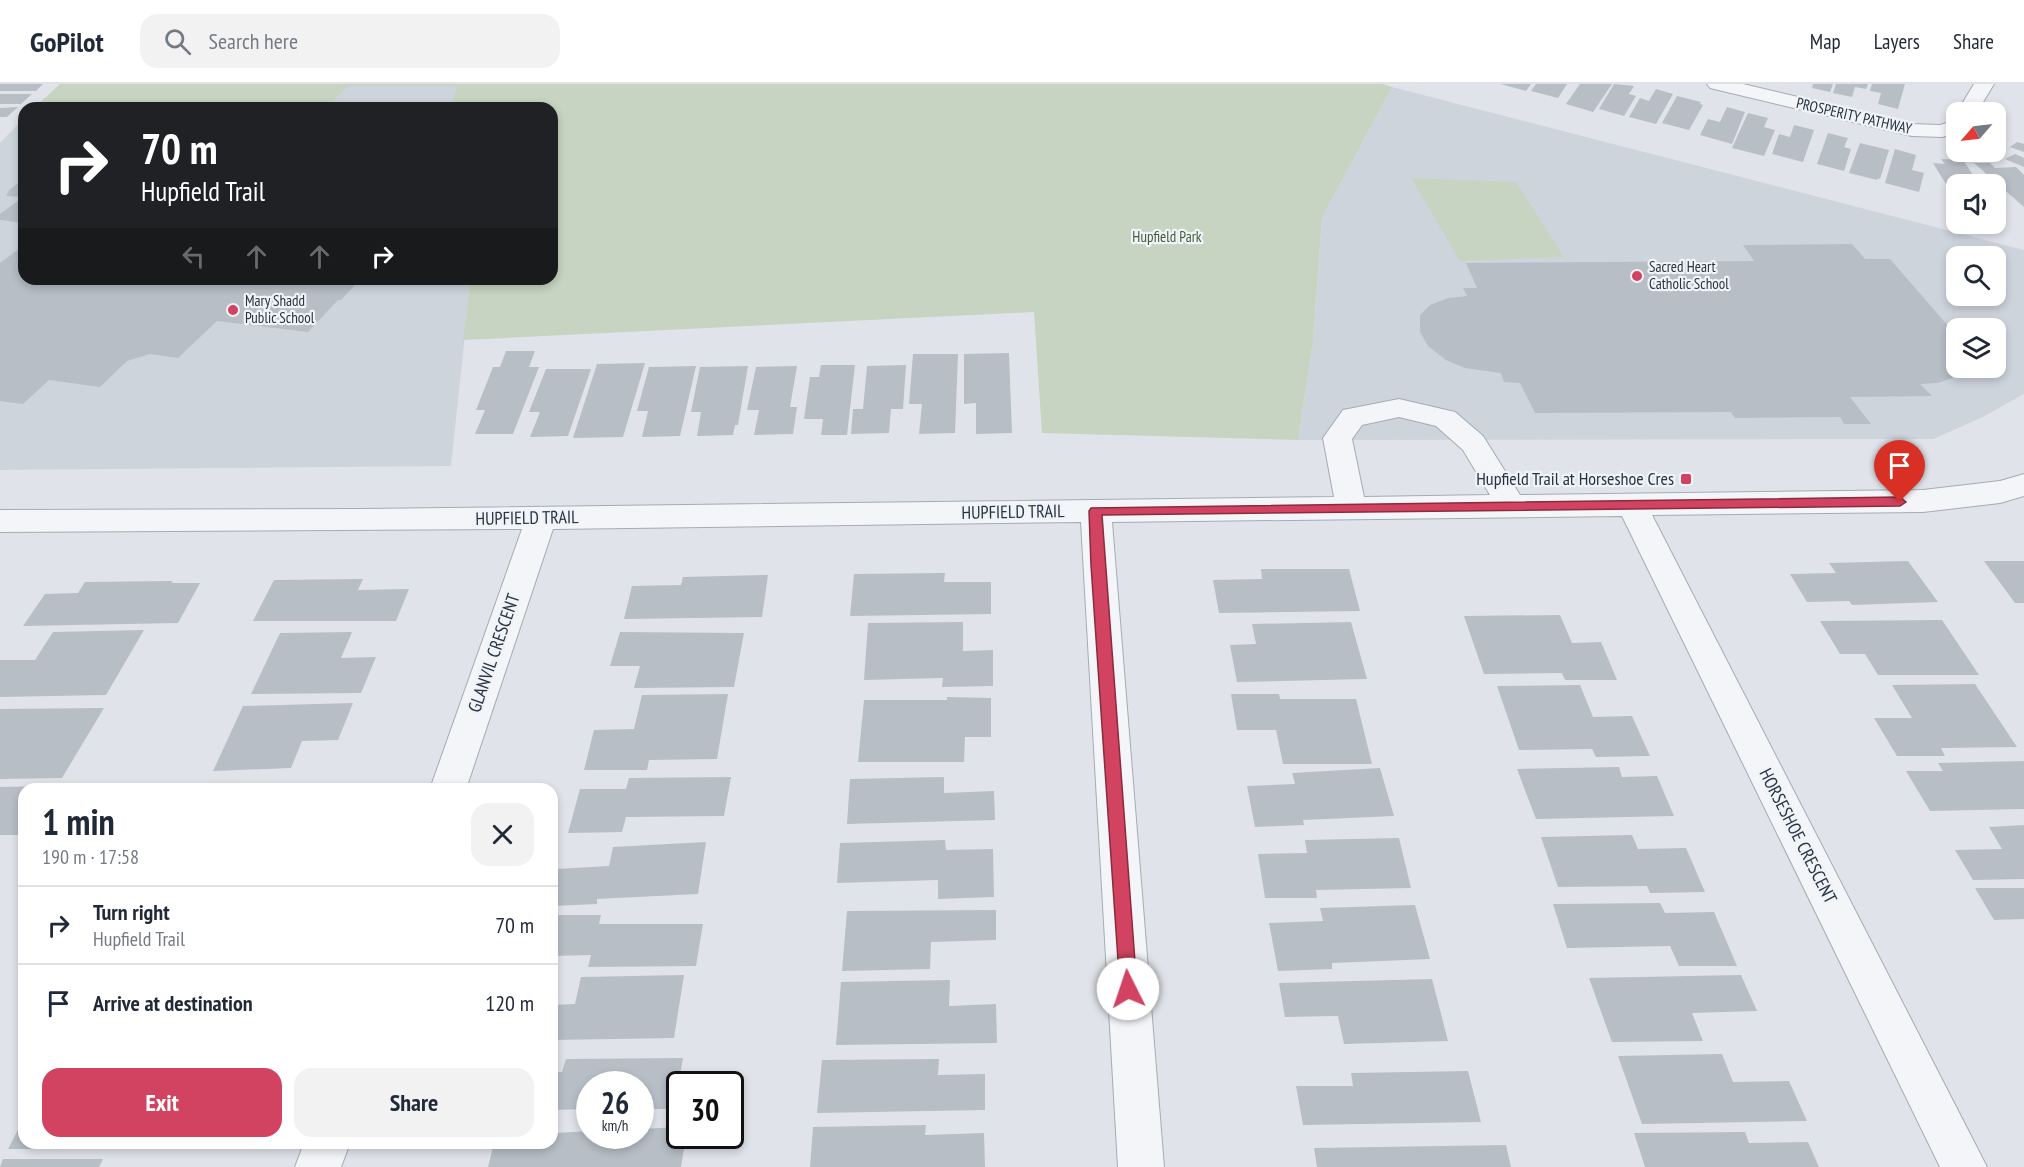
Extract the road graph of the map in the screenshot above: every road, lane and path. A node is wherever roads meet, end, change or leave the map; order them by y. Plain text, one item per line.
1 (1717, 84) edge
2 (1984, 84) edge
3 (1973, 102) edge
4 (1946, 129) edge
5 (2024, 485) edge
6 (1632, 505) junction
7 (1511, 506) junction
8 (1351, 508) junction
9 (1096, 511) junction
10 (541, 518) junction
11 (0, 521) edge
12 (450, 783) edge
13 (325, 1149) edge
14 (318, 1167) edge
15 (1142, 1167) edge
16 (1964, 1167) edge

1 - 4 street, PROSPERITY PATHWAY
2 - 3 street
5 - 6 street, HUPFIELD TRAIL
6 - 7 street, HUPFIELD TRAIL
6 - 16 street, HORSESHOE CRESCENT
7 - 8 street, HUPFIELD TRAIL
7 - 8 street
8 - 9 street, HUPFIELD TRAIL
9 - 10 street, HUPFIELD TRAIL
9 - 15 street
10 - 11 street, HUPFIELD TRAIL
10 - 12 street, GLANVIL CRESCENT
13 - 14 street

